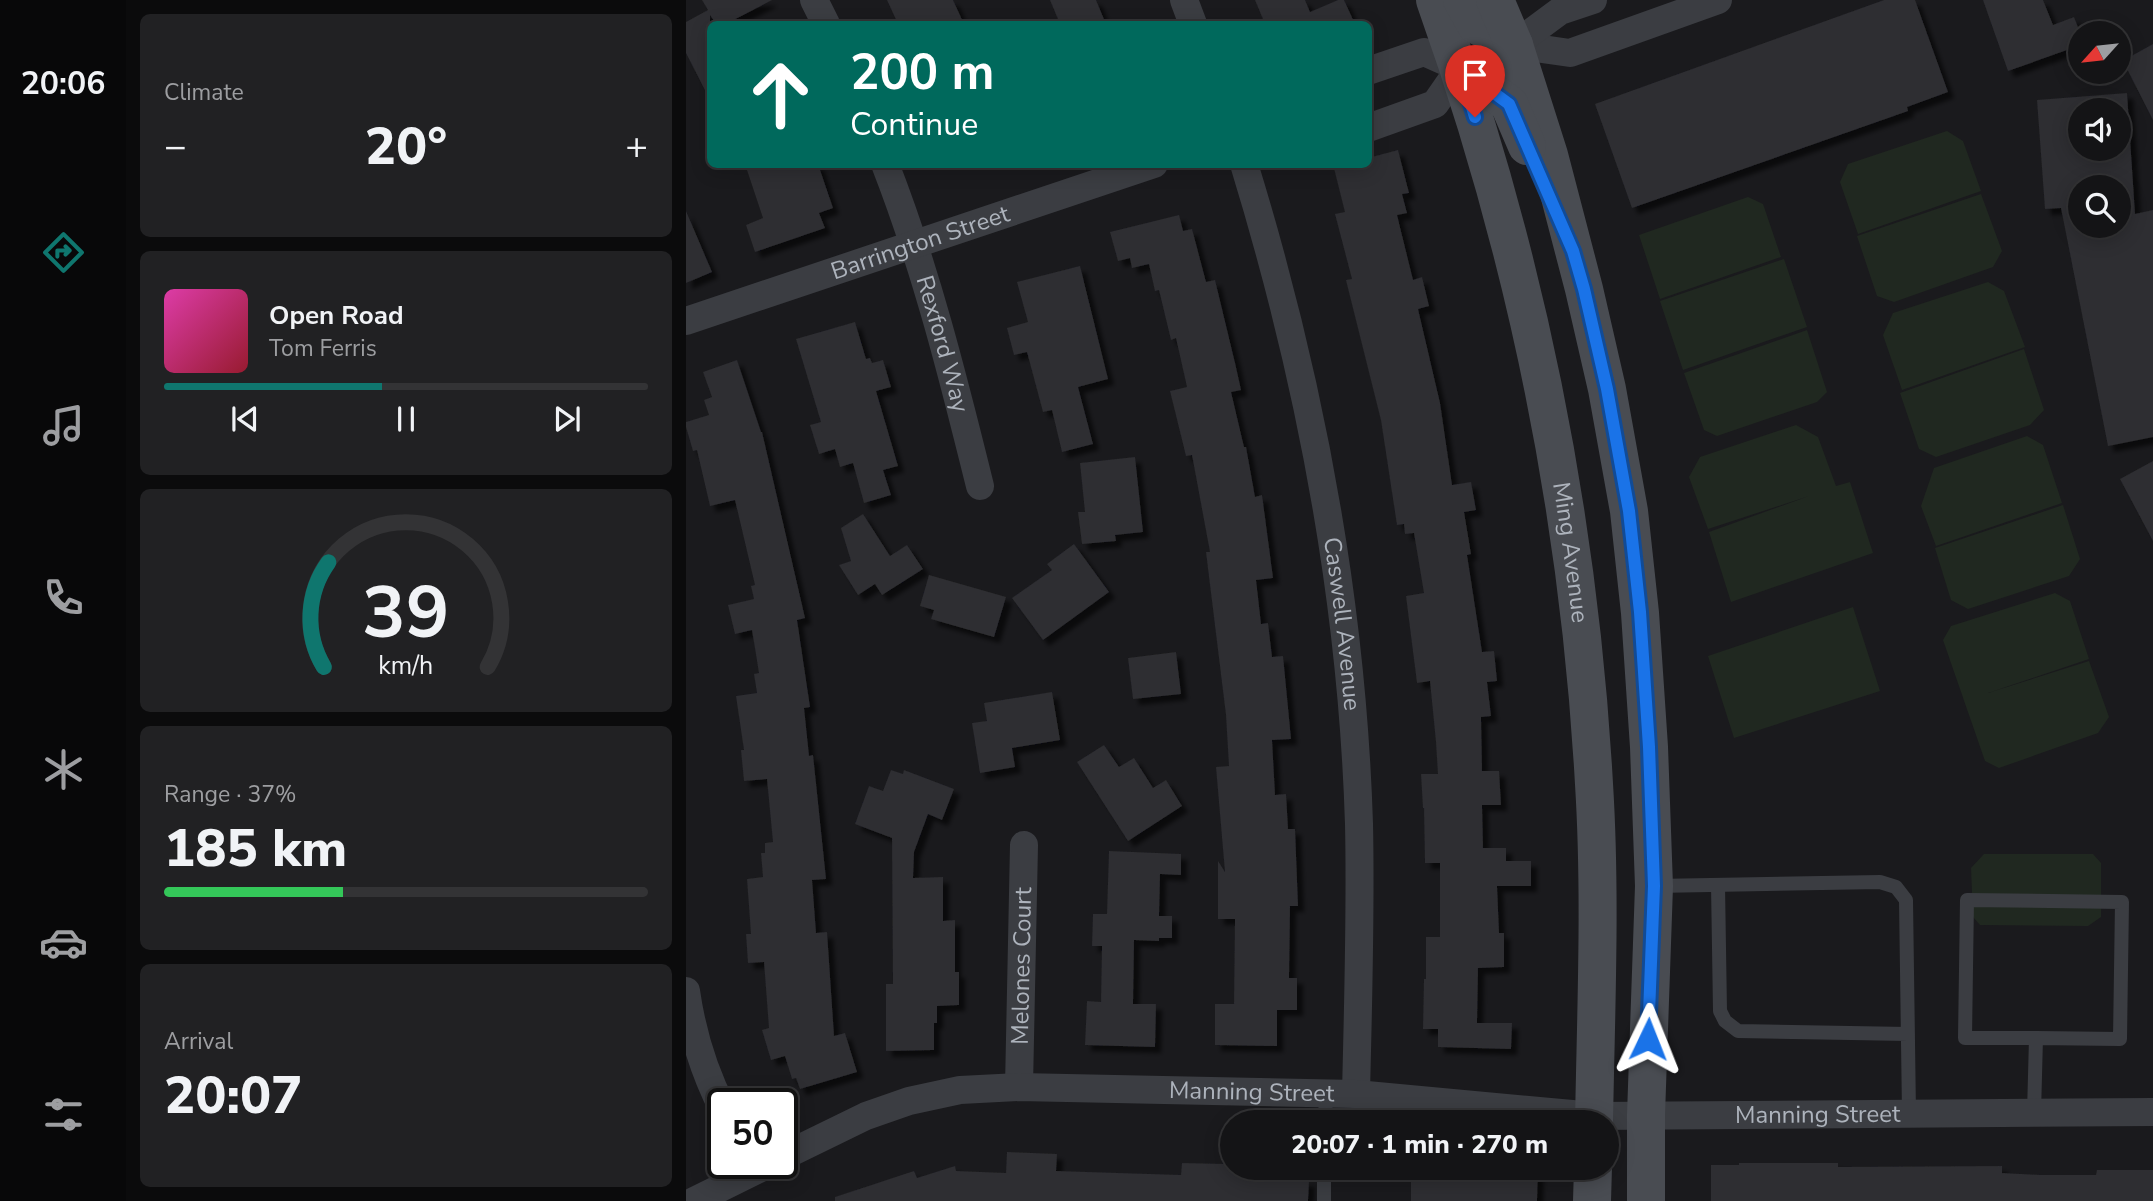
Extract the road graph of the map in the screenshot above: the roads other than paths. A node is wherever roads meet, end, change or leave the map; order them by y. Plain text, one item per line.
1 (814, 0) edge
2 (1184, 0) edge
3 (1435, 0) edge
4 (1462, 0) edge
5 (1495, 0) edge
6 (1593, 0) edge
7 (1718, 0) edge
8 (824, 21) edge
9 (1192, 21) edge
10 (1514, 45) junction
11 (1460, 68) junction
12 (1372, 70) edge
13 (1372, 127) edge
14 (886, 168) edge
15 (1142, 168) edge
16 (1245, 168) edge
17 (915, 245) junction
18 (1573, 251) junction
19 (686, 321) edge
20 (981, 486) dead end
21 (1024, 845) dead end
22 (1718, 885) junction
23 (1654, 886) junction
24 (686, 991) edge
25 (1908, 1034) junction
26 (2036, 1038) junction
27 (1019, 1087) junction
28 (713, 1088) edge
29 (1326, 1093) junction
30 (1356, 1094) junction
31 (1325, 1110) edge
32 (1508, 1110) edge
33 (1594, 1110) edge
34 (2153, 1112) edge
35 (1909, 1113) junction
36 (2034, 1113) junction
37 (1646, 1115) junction
38 (1619, 1117) edge
39 (798, 1149) edge
40 (734, 1179) edge
41 (1324, 1180) edge
42 (1593, 1180) edge
43 (694, 1201) edge
44 (1324, 1201) edge
45 (1592, 1201) edge
46 (1646, 1201) edge

1 - 8 street
2 - 9 street
3 - 11 main road, Ming Avenue
4 - 10 main road
5 - 10 main road
6 - 10 street
7 - 10 street
10 - 18 main road
11 - 12 street
11 - 13 street
11 - 18 main road
11 - 33 main road, Ming Avenue
14 - 17 street, Rexford Way
15 - 17 street, Barrington Street
16 - 30 street, Caswell Avenue
17 - 19 street, Barrington Street
17 - 20 street, Rexford Way
18 - 23 main road
21 - 27 street, Melones Court
22 - 23 lane
22 - 25 lane
22 - 25 lane
23 - 37 main road
24 - 28 street
25 - 35 lane
26 - 26 lane
26 - 36 lane
27 - 29 street, Manning Street
27 - 39 street, Manning Street
29 - 30 street, Manning Street
29 - 31 lane
30 - 32 street, Manning Street
34 - 36 street, Manning Street
35 - 36 street, Manning Street
35 - 37 street, Manning Street
37 - 38 street, Manning Street
37 - 46 main road
40 - 43 street
41 - 44 lane
42 - 45 main road

